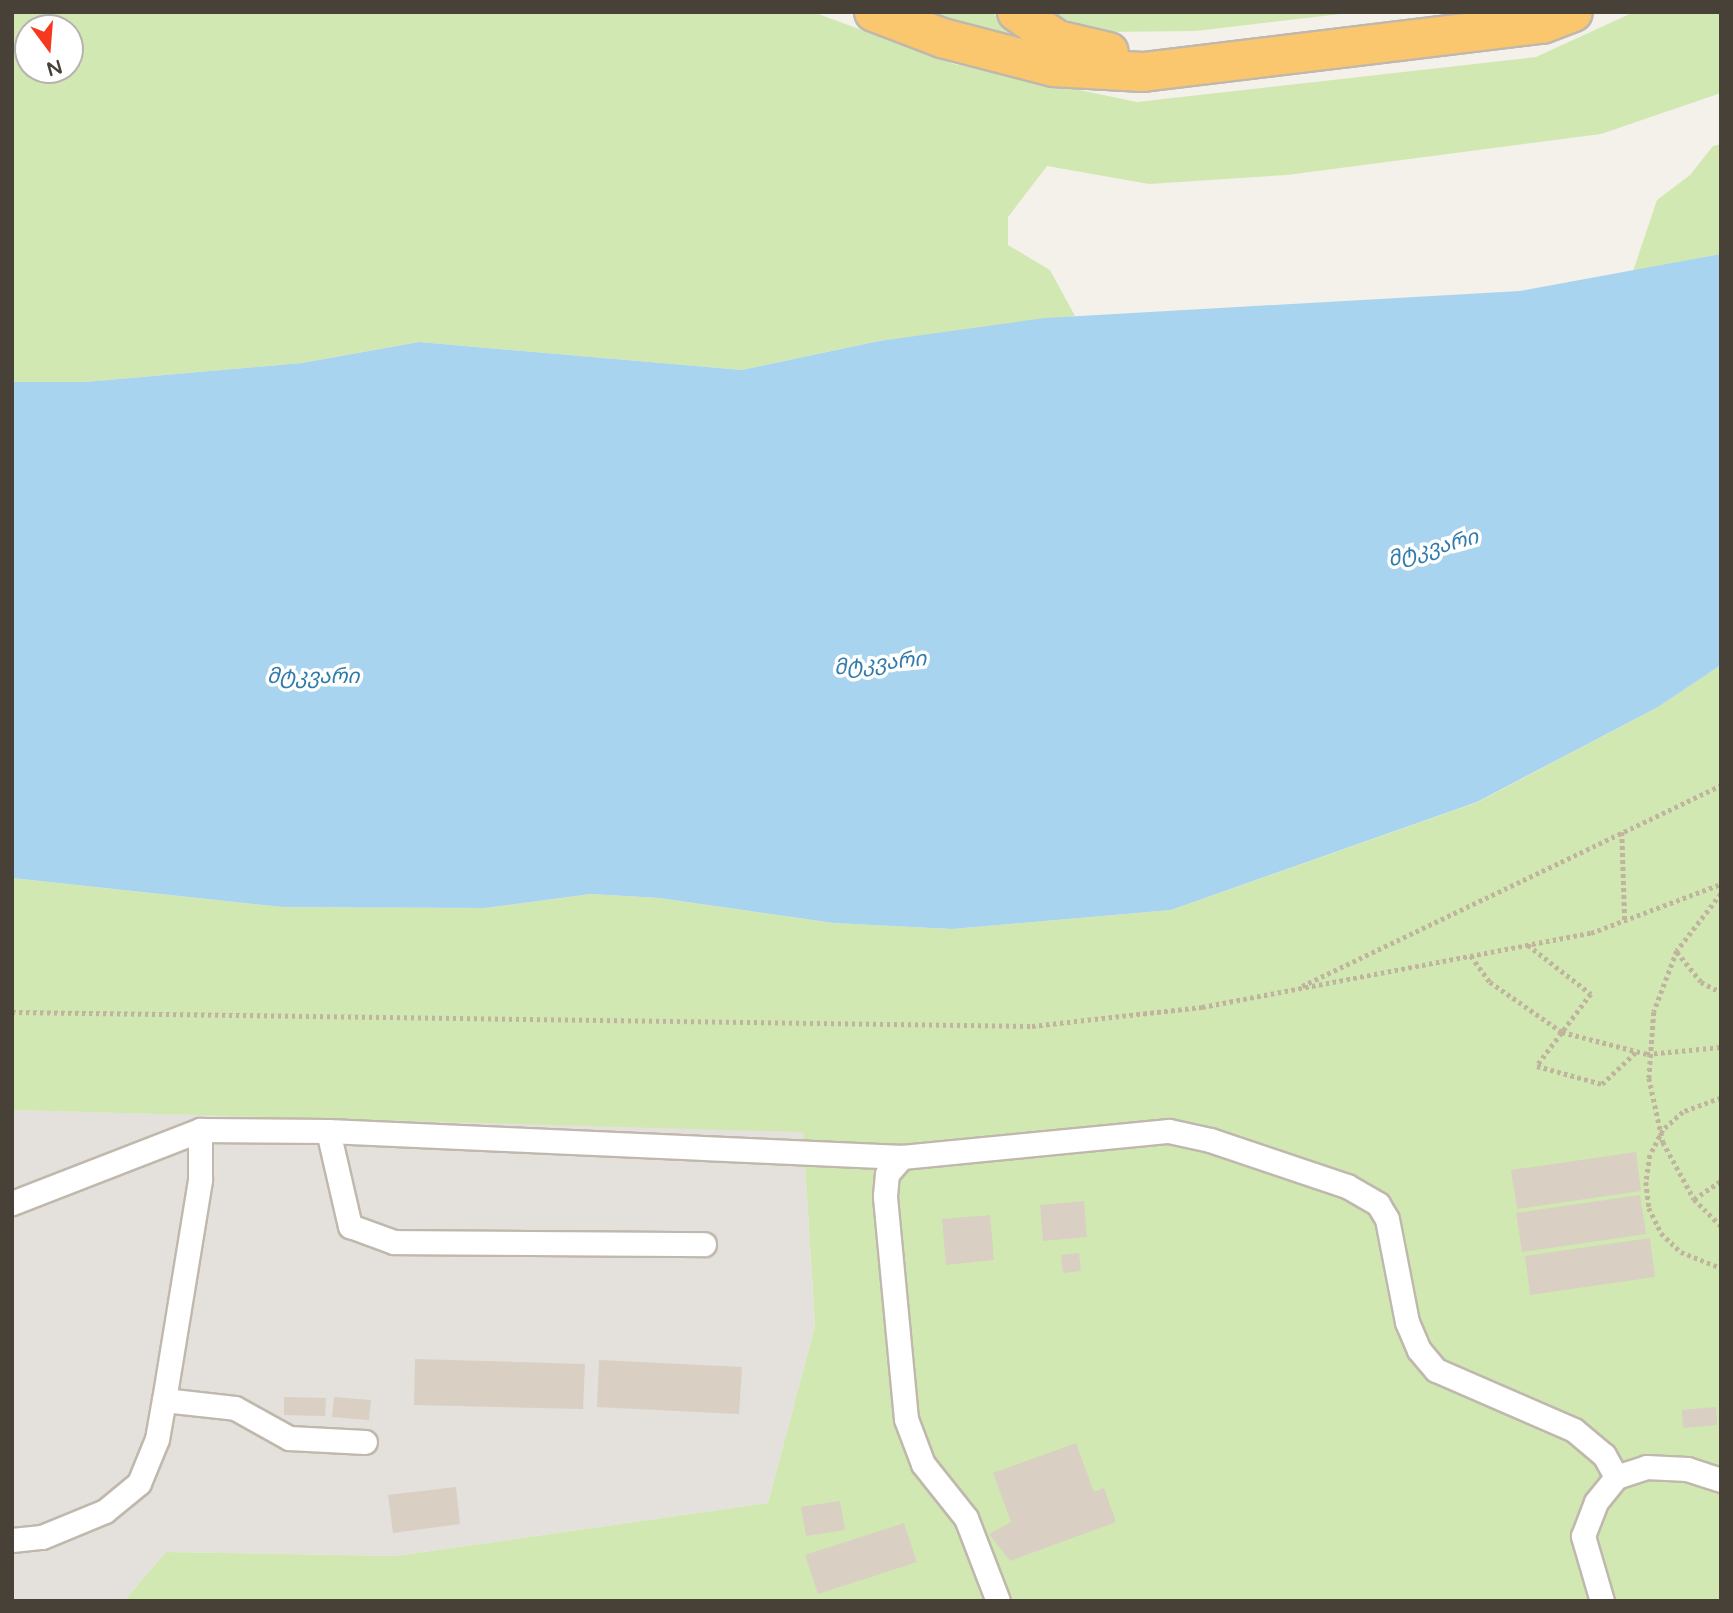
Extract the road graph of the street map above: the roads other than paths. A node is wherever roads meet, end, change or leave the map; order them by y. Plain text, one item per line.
1 (874, 12) edge
2 (1017, 12) edge
3 (1573, 12) edge
4 (1215, 64) junction
5 (200, 1130) junction
6 (328, 1131) junction
7 (902, 1157) junction
8 (12, 1203) edge
9 (704, 1244) dead end
10 (164, 1400) junction
11 (365, 1442) dead end
12 (1616, 1477) junction
13 (1721, 1480) edge
14 (12, 1540) edge
15 (998, 1601) edge
16 (1602, 1601) edge

1 - 4 highway
2 - 4 highway
3 - 4 highway
5 - 6 lane
5 - 8 lane
5 - 10 lane
6 - 7 lane
6 - 9 lane
7 - 12 lane
7 - 15 lane
10 - 11 lane
10 - 14 lane
12 - 13 lane
12 - 16 lane

